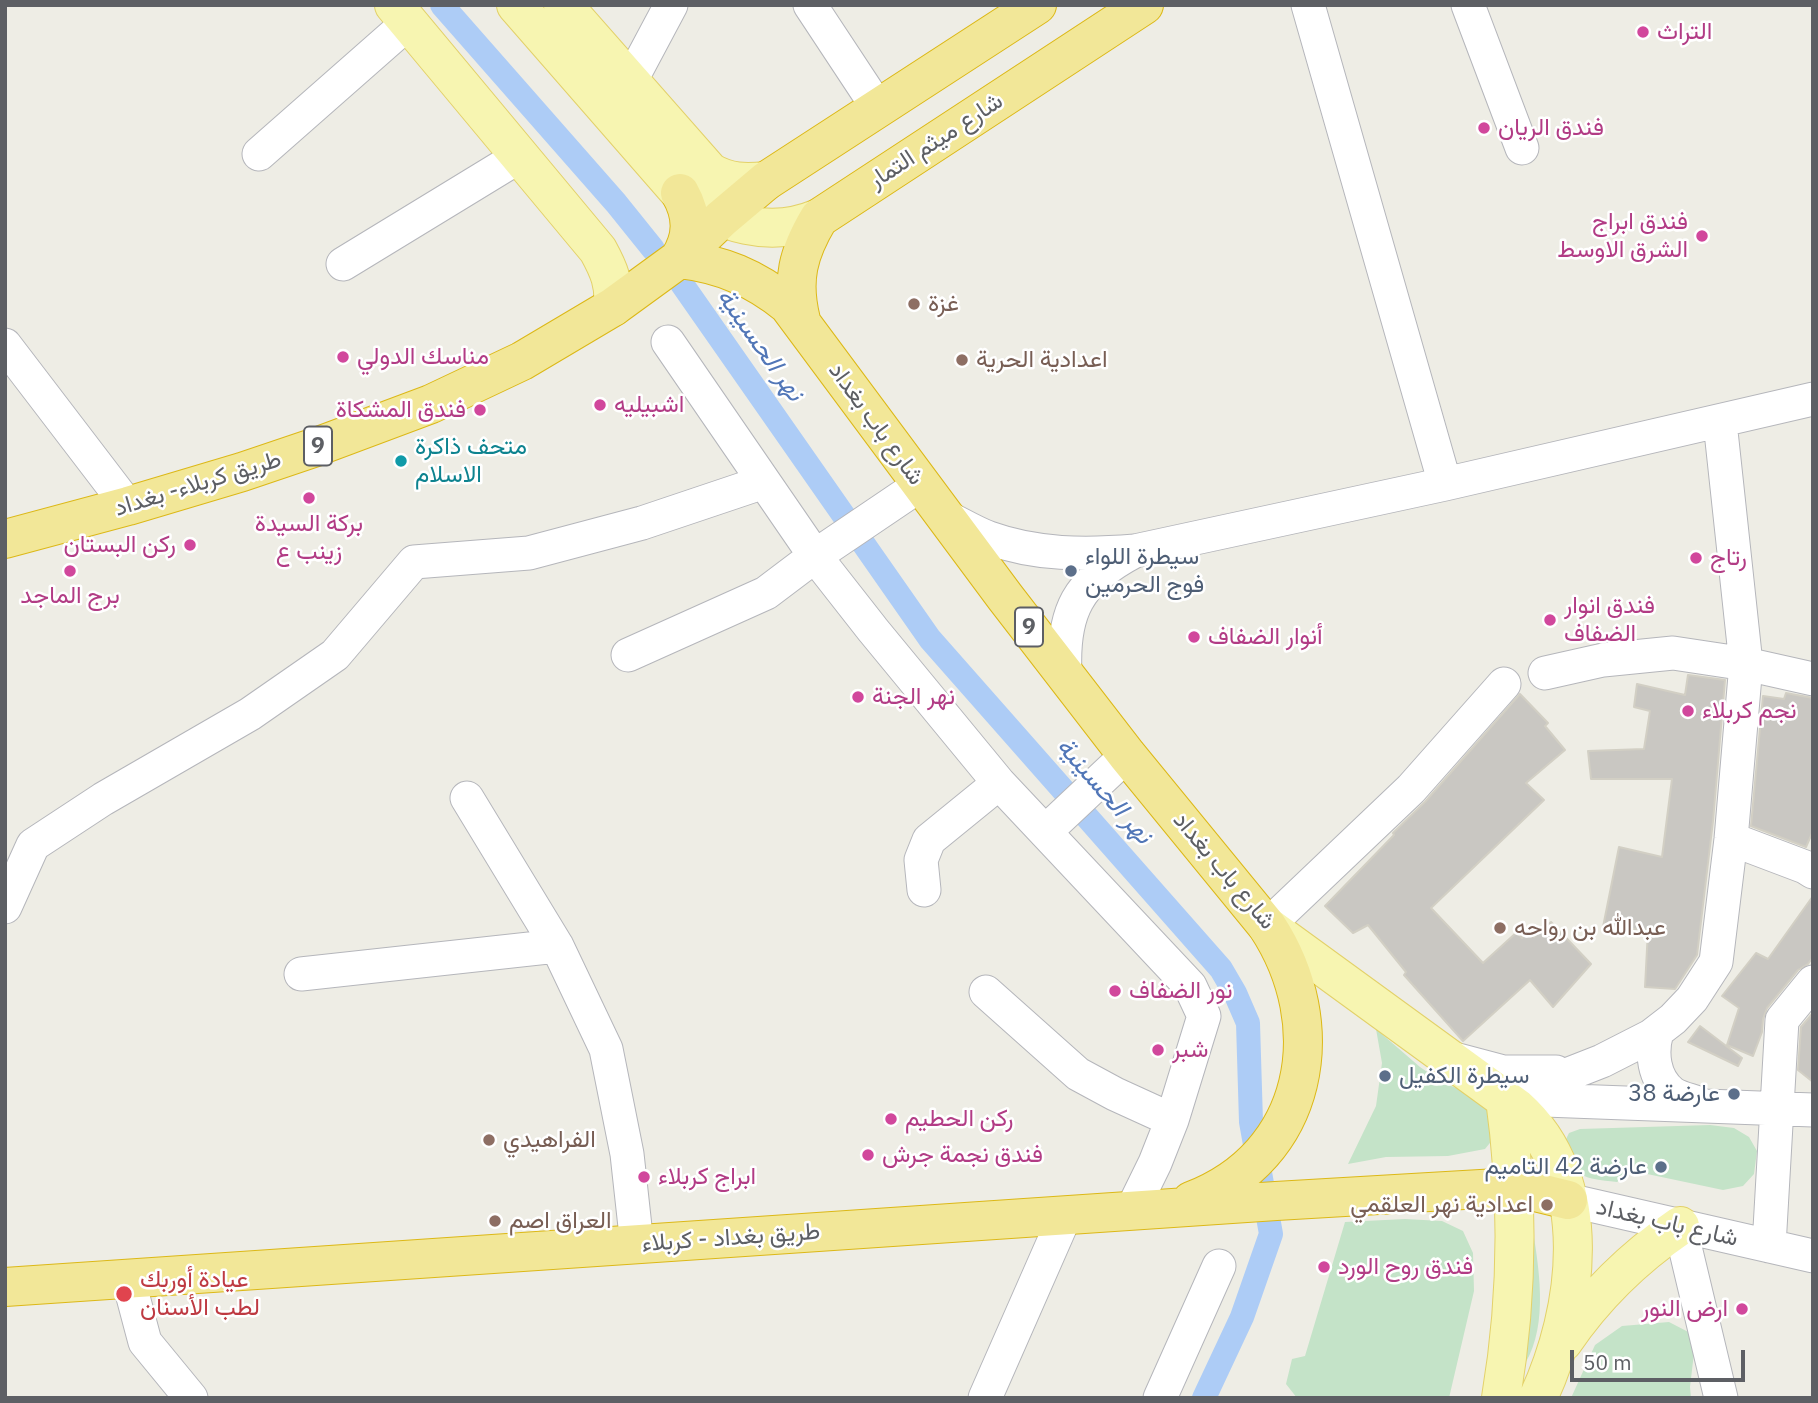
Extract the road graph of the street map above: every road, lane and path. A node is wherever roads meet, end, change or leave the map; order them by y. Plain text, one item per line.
1 (516, 5) edge
2 (563, 5) edge
3 (671, 5) edge
4 (810, 5) edge
5 (1037, 5) edge
6 (1144, 5) edge
7 (1308, 5) edge
8 (1468, 5) edge
9 (402, 14) edge
10 (630, 82) junction
11 (878, 107) junction
12 (1522, 148) dead end
13 (259, 154) dead end
14 (520, 156) junction
15 (693, 180) junction
16 (766, 181) junction
17 (819, 218) junction
18 (721, 219) junction
19 (679, 260) junction
20 (343, 264) dead end
21 (613, 307) junction
22 (801, 320) junction
23 (668, 342) dead end
24 (5, 345) edge
25 (1813, 400) edge
26 (1720, 422) junction
27 (764, 482) junction
28 (1445, 484) junction
29 (907, 495) junction
30 (128, 506) junction
31 (944, 516) junction
32 (5, 539) edge
33 (827, 548) junction
34 (1135, 551) junction
35 (628, 655) dead end
36 (1746, 664) junction
37 (1065, 673) junction
38 (1545, 673) dead end
39 (1813, 679) edge
40 (1504, 684) dead end
41 (1127, 755) junction
42 (999, 783) junction
43 (467, 798) dead end
44 (1056, 822) junction
45 (1731, 839) junction
46 (1813, 872) edge
47 (924, 890) dead end
48 (5, 907) edge
49 (1267, 926) junction
50 (557, 946) junction
51 (301, 974) dead end
52 (1813, 982) edge
53 (986, 992) dead end
54 (1657, 1031) junction
55 (1444, 1055) junction
56 (1602, 1062) junction
57 (1505, 1099) junction
58 (1706, 1106) junction
59 (1778, 1109) junction
60 (1813, 1110) edge
61 (1172, 1120) junction
62 (1515, 1187) junction
63 (1568, 1200) junction
64 (1171, 1207) junction
65 (1065, 1216) junction
66 (1680, 1226) junction
67 (637, 1245) junction
68 (1769, 1246) junction
69 (1813, 1256) edge
70 (1219, 1266) dead end
71 (128, 1278) junction
72 (11, 1281) edge
73 (1558, 1349) junction
74 (191, 1398) edge
75 (985, 1398) edge
76 (1160, 1398) edge
77 (1501, 1398) edge
78 (1538, 1398) edge
79 (1721, 1398) edge

1 - 15 main road
2 - 10 main road
3 - 10 street
4 - 11 street
5 - 11 highway, 9
6 - 17 highway, شارع ميثم التمار
7 - 28 street
8 - 12 street
9 - 13 street
9 - 14 main road
10 - 15 main road
11 - 16 highway, 9
14 - 20 street
14 - 21 main road
15 - 16 main road
15 - 18 main road
15 - 19 highway
16 - 18 highway, 9
17 - 18 main road
17 - 22 highway, 9
18 - 19 highway, 9
19 - 21 highway, 9
19 - 22 highway, شارع باب بغداد
21 - 30 highway, طريق كربلاء- بغداد / 9
22 - 29 highway, شارع باب بغداد / 9
23 - 27 street
24 - 30 street
25 - 26 street
26 - 28 street
26 - 36 street
27 - 33 street
27 - 48 street
28 - 34 street
29 - 31 highway, شارع باب بغداد / 9
29 - 33 street
30 - 32 highway, طريق كربلاء- بغداد / 9
31 - 34 street
31 - 37 highway, شارع باب بغداد / 9
33 - 35 street
33 - 42 street
34 - 37 street
36 - 38 street
36 - 39 street
36 - 45 street
37 - 41 highway, شارع باب بغداد / 9
40 - 49 street
41 - 44 street
41 - 49 highway, شارع باب بغداد / 9
42 - 44 street
42 - 47 street
43 - 50 street
44 - 61 street
45 - 46 street
45 - 54 street
49 - 55 main road, شارع باب بغداد
49 - 64 highway, 9
50 - 51 street
50 - 67 street
52 - 59 street
53 - 61 street
54 - 56 street
54 - 58 street
55 - 56 street
55 - 57 main road, شارع باب بغداد
56 - 57 street
57 - 58 street
57 - 62 main road
57 - 63 main road, شارع باب بغداد
58 - 59 street
59 - 60 street
59 - 68 street
61 - 64 street
62 - 63 highway, طريق بغداد - كربلاء
62 - 64 highway, طريق بغداد - كربلاء
62 - 77 main road
63 - 66 street, شارع باب بغداد
63 - 73 main road
64 - 65 highway, طريق بغداد - كربلاء / 9
65 - 67 highway, طريق بغداد - كربلاء / 9
65 - 75 street
66 - 68 street, شارع باب بغداد
66 - 73 main road
66 - 79 street
67 - 71 highway, طريق بغداد - كربلاء / 9
68 - 69 street, شارع باب بغداد
70 - 76 street
71 - 72 highway, طريق بغداد - كربلاء / 9
71 - 74 street
73 - 78 main road

